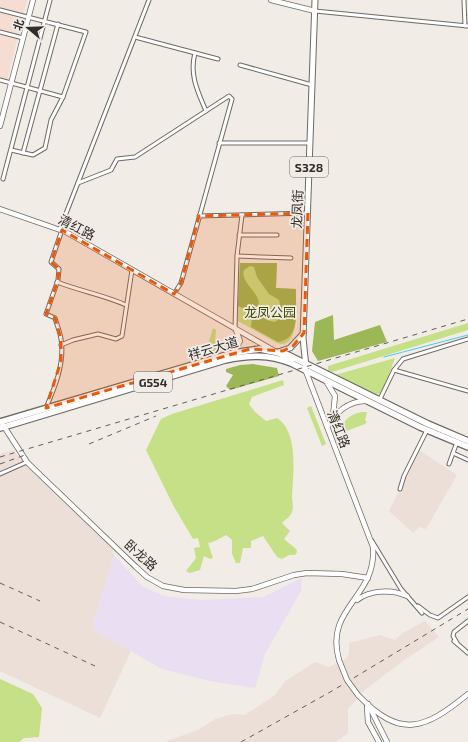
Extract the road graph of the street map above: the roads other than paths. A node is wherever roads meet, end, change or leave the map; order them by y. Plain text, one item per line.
1 (32, 0) edge
2 (50, 0) edge
3 (150, 0) edge
4 (271, 0) edge
5 (315, 0) edge
6 (464, 0) edge
7 (0, 10) edge
8 (315, 11) junction
9 (28, 17) junction
10 (44, 21) junction
11 (58, 24) junction
12 (466, 26) edge
13 (0, 32) edge
14 (135, 37) junction
15 (23, 38) junction
16 (195, 53) junction
17 (218, 59) dead end
18 (240, 65) dead end
19 (0, 80) edge
20 (11, 83) junction
21 (312, 85) junction
22 (27, 87) junction
23 (40, 91) junction
24 (63, 97) junction
25 (206, 112) junction
26 (0, 126) edge
27 (219, 143) junction
28 (310, 143) junction
29 (10, 150) junction
30 (23, 153) junction
31 (3, 179) dead end
32 (78, 183) junction
33 (0, 208) edge
34 (308, 213) junction
35 (242, 215) junction
36 (199, 216) junction
37 (61, 230) junction
38 (239, 235) junction
39 (277, 235) dead end
40 (237, 256) junction
41 (291, 258) dead end
42 (132, 270) junction
43 (57, 282) junction
44 (174, 294) junction
45 (126, 305) junction
46 (235, 329) junction
47 (304, 333) junction
48 (468, 339) edge
49 (61, 345) junction
50 (233, 352) junction
51 (275, 352) junction
52 (305, 363) junction
53 (306, 370) junction
54 (394, 370) junction
55 (326, 381) junction
56 (468, 391) edge
57 (379, 401) junction
58 (369, 402) junction
59 (46, 408) junction
60 (333, 418) junction
61 (1, 424) edge
62 (327, 427) junction
63 (427, 430) junction
64 (468, 441) edge
65 (457, 442) junction
66 (468, 447) edge
67 (453, 453) junction
68 (468, 460) edge
69 (27, 462) junction
70 (449, 464) dead end
71 (0, 474) edge
72 (400, 489) dead end
73 (371, 539) junction
74 (368, 578) junction
75 (407, 596) junction
76 (468, 597) edge
77 (413, 604) junction
78 (350, 606) junction
79 (422, 613) dead end
80 (468, 621) edge
81 (468, 653) edge
82 (468, 694) edge
83 (367, 704) junction
84 (379, 742) edge
85 (387, 742) edge

1 - 9 main road
2 - 10 street
3 - 14 street
4 - 8 main road
5 - 8 main road, 龙凤街 / S328
6 - 12 street
7 - 9 street
8 - 12 street
8 - 21 main road, 龙凤街 / S328
9 - 10 street
9 - 15 main road
10 - 11 street
10 - 22 street
11 - 23 street
11 - 24 street
13 - 15 street
14 - 16 street
14 - 32 street
15 - 20 main road
16 - 17 street
16 - 25 street
18 - 21 street
19 - 20 street
20 - 22 street
20 - 26 main road
21 - 28 main road, 龙凤街 / S328
22 - 23 street
22 - 29 street
23 - 24 street
23 - 30 street
24 - 30 street
25 - 27 street
25 - 32 street
27 - 28 street
27 - 36 street
28 - 34 main road, 龙凤街 / S328
29 - 30 street
29 - 31 street
32 - 37 street
33 - 37 main road, 清红路
34 - 35 street
34 - 47 main road, 龙凤街 / S328
35 - 36 street
35 - 38 street
36 - 44 street
37 - 42 main road, 清红路
37 - 43 street
38 - 39 street
38 - 40 street
40 - 41 street
40 - 46 street
42 - 44 main road, 清红路
42 - 45 street
43 - 45 street
43 - 49 street
44 - 46 main road, 清红路
45 - 49 street
46 - 50 main road
46 - 51 main road, 清红路
47 - 51 main road
47 - 52 main road, 龙凤街 / S328
48 - 54 street
49 - 59 street
50 - 51 highway, 祥云大道 / G554
50 - 59 highway, 祥云大道 / G554
51 - 52 highway, 祥云大道 / G554
51 - 53 main road, 清红路
52 - 53 main road, 龙凤街 / S328
52 - 57 highway, 祥云大道 / G554
53 - 55 highway, 祥云大道 / G554
53 - 61 highway, 祥云大道 / G554
53 - 62 main road, 清红路
54 - 56 street
54 - 57 street
55 - 58 highway, 祥云大道 / G554
55 - 60 main road
57 - 64 highway, 祥云大道 / G554
58 - 60 main road
58 - 63 highway, 祥云大道 / G554
59 - 61 highway, 祥云大道 / G554
60 - 62 main road
61 - 69 main road, 卧龙路
62 - 73 main road, 清红路
63 - 65 highway, 祥云大道 / G554
63 - 72 street
65 - 66 highway, 祥云大道 / G554
65 - 67 street
67 - 68 street
67 - 70 street
69 - 71 street
69 - 74 main road, 卧龙路
73 - 74 main road, 清红路
73 - 75 street
74 - 78 main road, 清红路
75 - 77 street
75 - 78 main road
76 - 77 street
77 - 79 street
78 - 83 main road, 清红路, bridge
80 - 81 street
82 - 83 main road, 清红路
83 - 84 main road
83 - 85 main road

